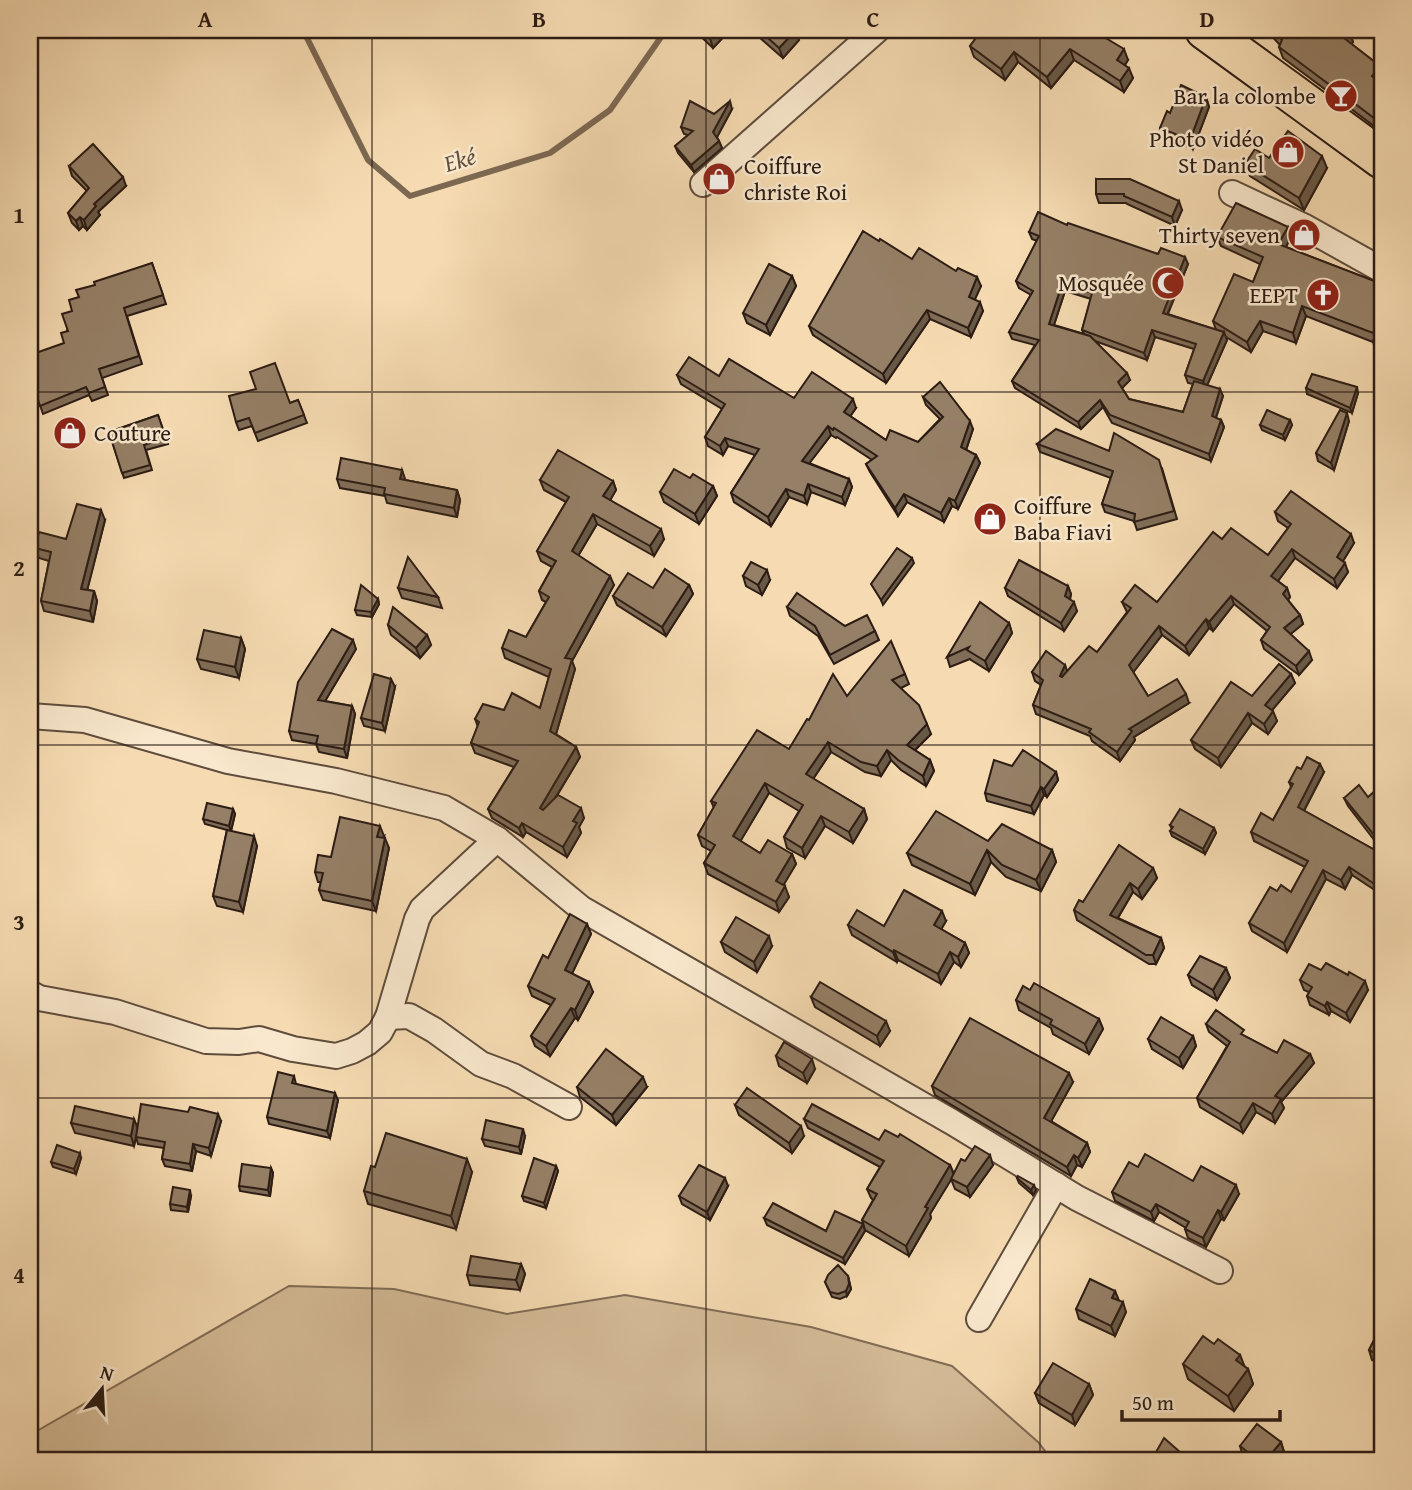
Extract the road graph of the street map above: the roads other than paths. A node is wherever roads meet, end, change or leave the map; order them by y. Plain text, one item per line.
1 (877, 30) edge
2 (1205, 30) edge
3 (1382, 159) edge
4 (703, 184) dead end
5 (1233, 193) dead end
6 (1382, 270) edge
7 (30, 716) edge
8 (497, 839) junction
9 (30, 993) edge
10 (388, 1017) junction
11 (569, 1107) dead end
12 (1056, 1185) junction
13 (1220, 1271) dead end
14 (979, 1319) dead end

1 - 4 street
2 - 3 highway
5 - 6 street
7 - 8 street
8 - 10 street
8 - 12 street
9 - 10 street
10 - 11 street
12 - 13 street
12 - 14 street

